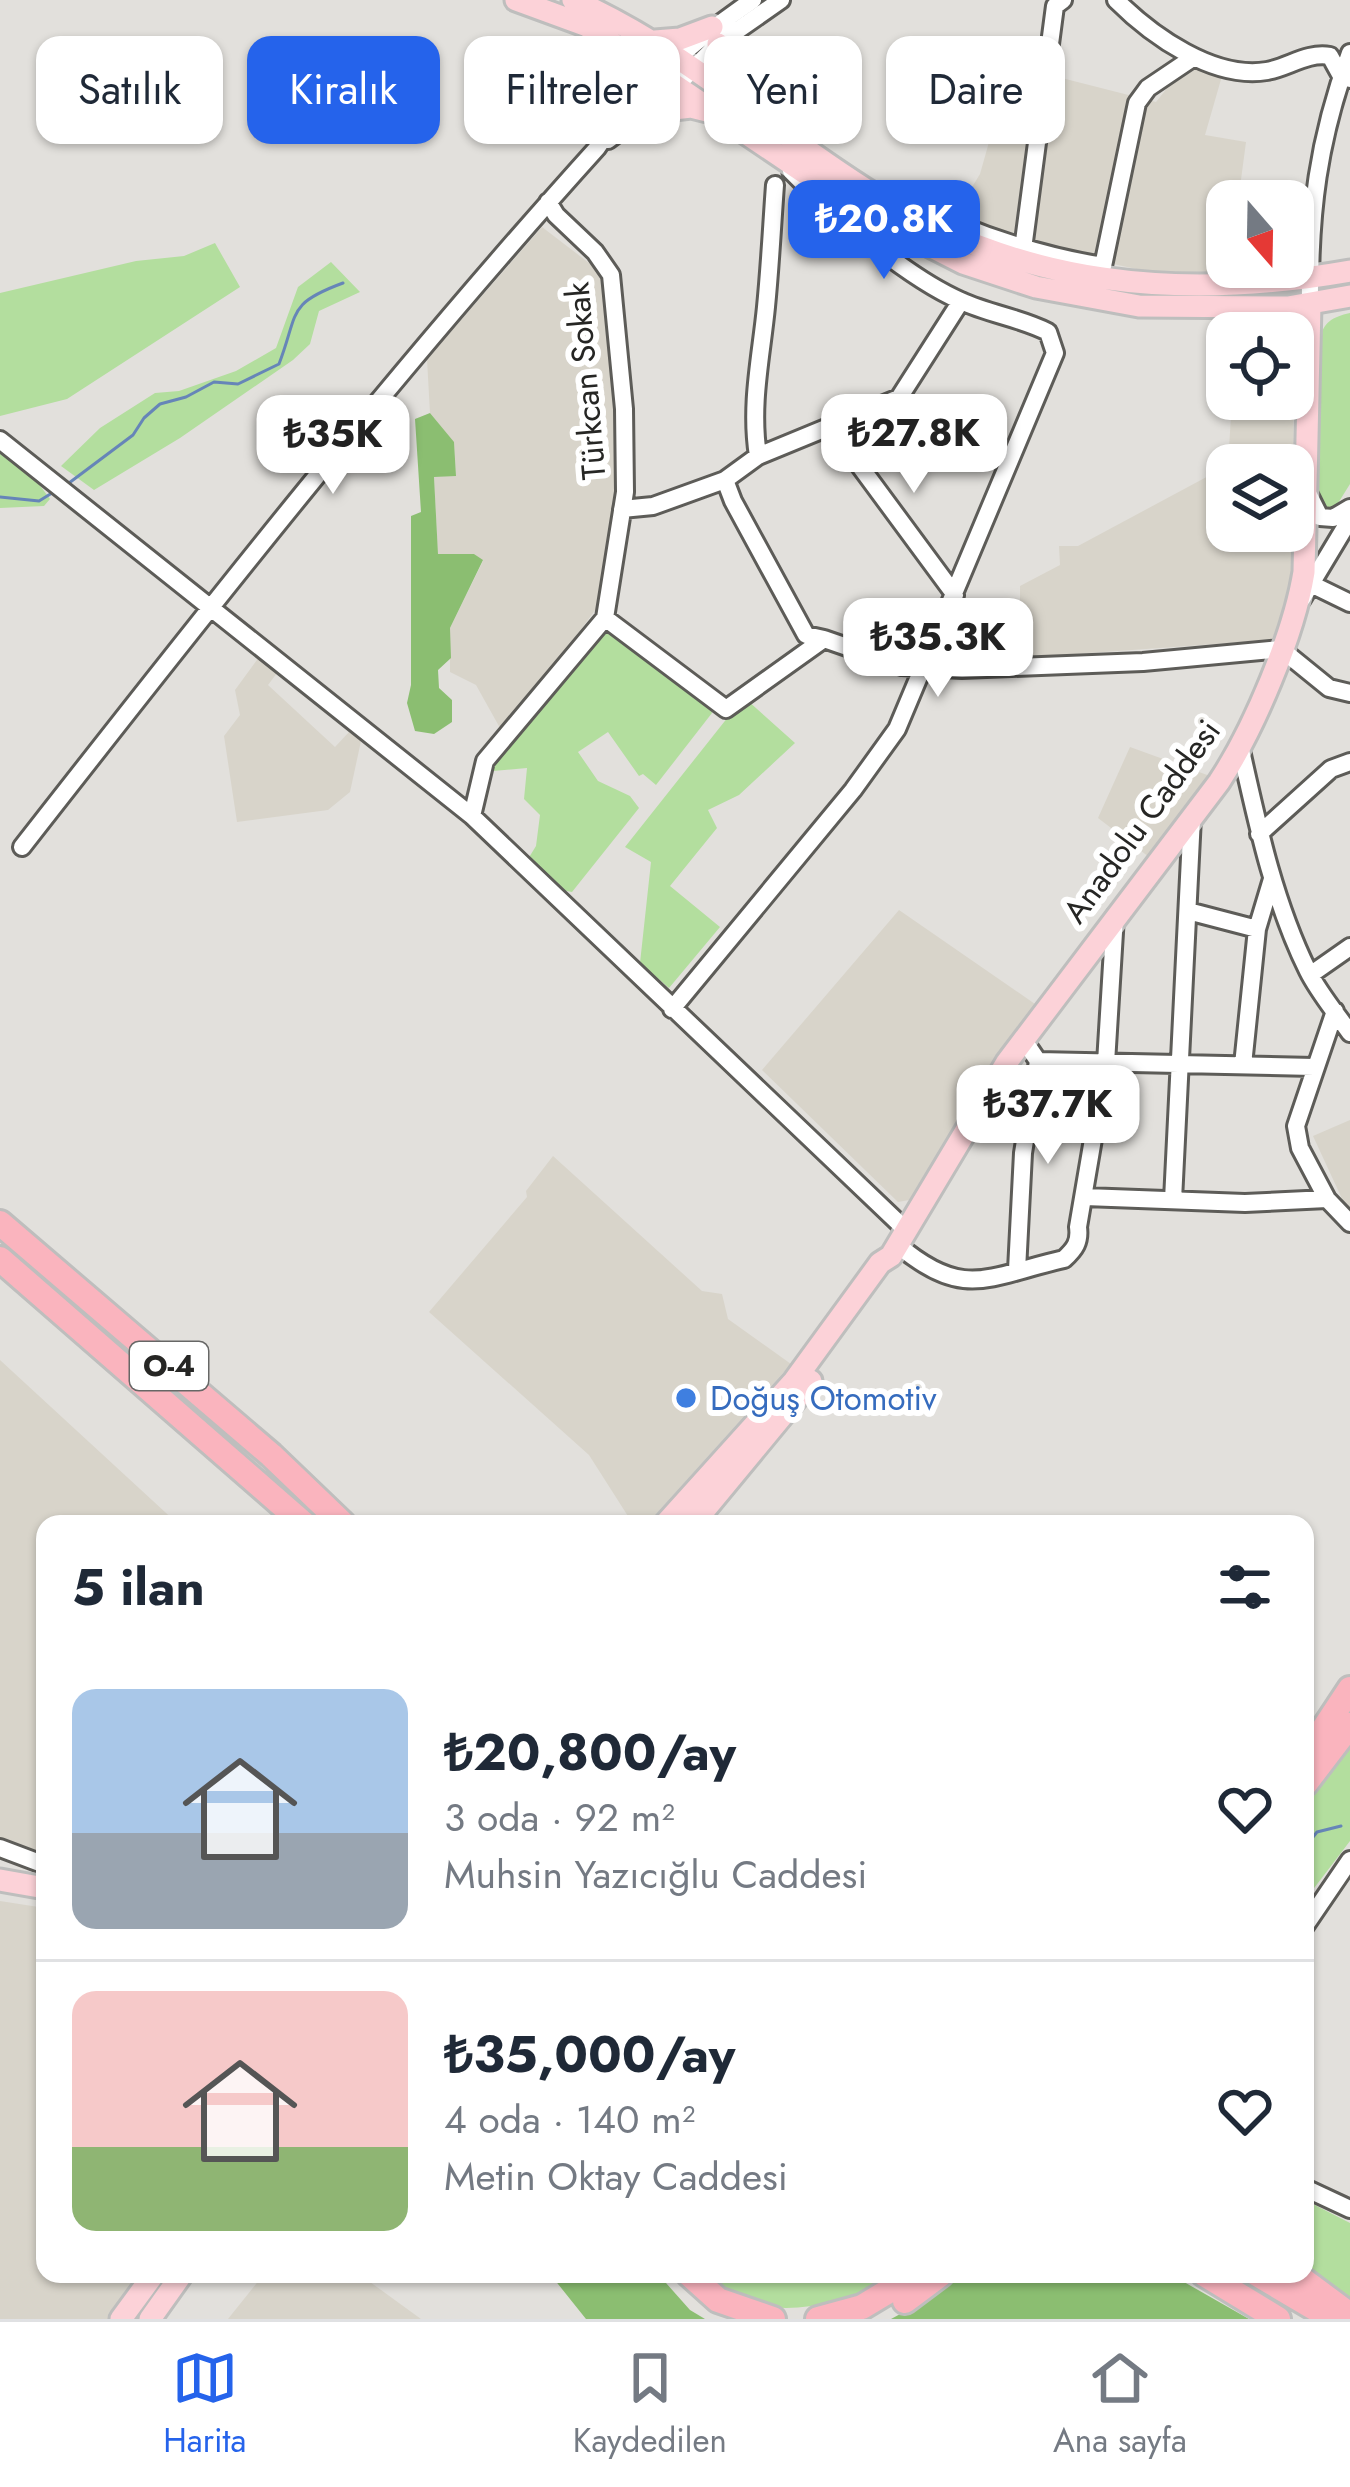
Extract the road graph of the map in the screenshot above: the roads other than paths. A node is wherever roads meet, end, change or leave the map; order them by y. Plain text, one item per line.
1 (516, 0) edge
2 (573, 0) edge
3 (781, 0) edge
4 (1063, 0) edge
5 (1116, 0) edge
6 (754, 1) edge
7 (600, 36) edge
8 (639, 36) edge
9 (715, 36) joint
10 (704, 46) edge
11 (1350, 52) edge
12 (1194, 56) junction
13 (680, 58) edge
14 (687, 62) junction
15 (680, 69) edge
16 (704, 74) edge
17 (1347, 80) edge
18 (600, 144) edge
19 (603, 144) edge
20 (761, 144) edge
21 (804, 145) joint
22 (597, 148) junction
23 (774, 152) junction
24 (775, 185) dead end
25 (1314, 192) edge
26 (548, 202) junction
27 (1023, 249) junction
28 (1350, 271) edge
29 (1314, 277) edge
30 (1206, 286) edge
31 (1310, 288) edge
32 (1350, 296) edge
33 (961, 301) junction
34 (1310, 304) junction
35 (1164, 308) junction
36 (1209, 312) edge
37 (1310, 312) edge
38 (831, 427) junction
39 (0, 440) edge
40 (758, 456) junction
41 (725, 480) junction
42 (1314, 502) edge
43 (1350, 508) edge
44 (622, 509) junction
45 (1350, 519) edge
46 (1306, 552) edge
47 (1311, 584) junction
48 (955, 595) junction
49 (1350, 603) edge
50 (1299, 605) junction
51 (210, 607) junction
52 (605, 618) junction
53 (824, 639) junction
54 (1281, 649) junction
55 (924, 666) junction
56 (1350, 693) edge
57 (1240, 746) junction
58 (1350, 762) edge
59 (472, 816) junction
60 (1192, 816) junction
61 (1259, 834) junction
62 (22, 847) dead end
63 (1273, 878) junction
64 (1188, 911) junction
65 (1115, 916) junction
66 (1256, 929) junction
67 (1350, 947) edge
68 (1310, 976) junction
69 (672, 1009) junction
70 (1335, 1011) junction
71 (1350, 1033) edge
72 (1023, 1039) junction
73 (1038, 1061) junction
74 (1106, 1063) junction
75 (1178, 1064) junction
76 (1244, 1065) junction
77 (1314, 1067) junction
78 (1085, 1197) junction
79 (1328, 1199) junction
80 (1173, 1200) junction
81 (0, 1223) edge
82 (1350, 1223) edge
83 (898, 1244) junction
84 (0, 1258) edge
85 (1017, 1270) junction
86 (294, 1515) edge
87 (334, 1515) edge
88 (673, 1515) edge
89 (701, 1515) edge
90 (1350, 1687) edge
91 (1350, 1725) edge
92 (1314, 1750) edge
93 (1314, 1751) edge
94 (0, 1848) edge
95 (1350, 1861) edge
96 (36, 1862) edge
97 (0, 1880) edge
98 (36, 1889) edge
99 (1314, 1913) edge
100 (1314, 2192) edge
101 (1350, 2210) edge
102 (147, 2283) edge
103 (176, 2283) edge
104 (678, 2283) edge
105 (699, 2283) edge
106 (901, 2283) edge
107 (929, 2283) edge
108 (1219, 2283) edge
109 (1272, 2283) edge
110 (1306, 2283) edge
111 (1350, 2315) edge
112 (121, 2319) edge
113 (150, 2319) edge
114 (722, 2319) edge
115 (773, 2319) edge
116 (818, 2319) edge
117 (872, 2319) edge
118 (1278, 2319) edge
119 (1333, 2319) edge

1 - 7 main road
2 - 8 main road
3 - 9 street
4 - 27 street
5 - 12 street
6 - 9 street
10 - 14 street
11 - 17 street
12 - 17 street
12 - 27 street
13 - 14 main road
14 - 15 street
14 - 16 main road
17 - 25 street
18 - 22 street
19 - 22 street
20 - 23 main road
21 - 27 street
21 - 30 main road
22 - 26 street
23 - 33 street
23 - 35 main road
24 - 40 street
26 - 44 street, Türkcan Sokak
26 - 51 street
28 - 29 main road
31 - 34 street
32 - 34 main road
33 - 38 street
33 - 48 street
34 - 35 main road
34 - 37 main road, Anadolu Caddesi
35 - 36 main road
38 - 40 street
38 - 48 street
39 - 51 street
40 - 41 street
41 - 44 street
41 - 53 street
42 - 43 street
44 - 52 street, Türkcan Sokak
45 - 47 street
46 - 50 main road, Anadolu Caddesi
47 - 49 street
47 - 50 street
48 - 55 street
50 - 54 main road, Anadolu Caddesi
51 - 59 street
51 - 62 street
52 - 53 street
52 - 59 street
53 - 55 street
54 - 55 street
54 - 56 street
54 - 57 main road, Anadolu Caddesi
55 - 69 street
57 - 60 main road, Anadolu Caddesi
57 - 61 street
58 - 61 street
59 - 69 street
60 - 64 street
60 - 65 main road, Anadolu Caddesi
61 - 63 street
63 - 66 street
63 - 68 street
64 - 66 street
64 - 75 street
65 - 72 main road, Anadolu Caddesi
65 - 74 street
66 - 76 street
67 - 68 street
68 - 70 street
69 - 83 street
70 - 71 street
70 - 77 street
72 - 73 street
72 - 83 main road, Anadolu Caddesi
73 - 74 street
73 - 85 street
74 - 75 street
74 - 78 street
75 - 76 street
75 - 80 street
76 - 77 street
77 - 79 street
78 - 80 street
78 - 85 street
79 - 80 street
79 - 82 street
81 - 87 highway, O-4
83 - 85 street
83 - 88 main road, Anadolu Caddesi
83 - 89 main road, Anadolu Caddesi
84 - 86 highway, O-4
90 - 92 highway
91 - 93 highway
94 - 96 street
95 - 99 street
97 - 98 main road
100 - 101 street
102 - 112 main road
103 - 113 main road
104 - 114 highway
105 - 115 highway
106 - 116 highway
107 - 117 highway
108 - 118 highway
109 - 119 highway
110 - 111 highway

